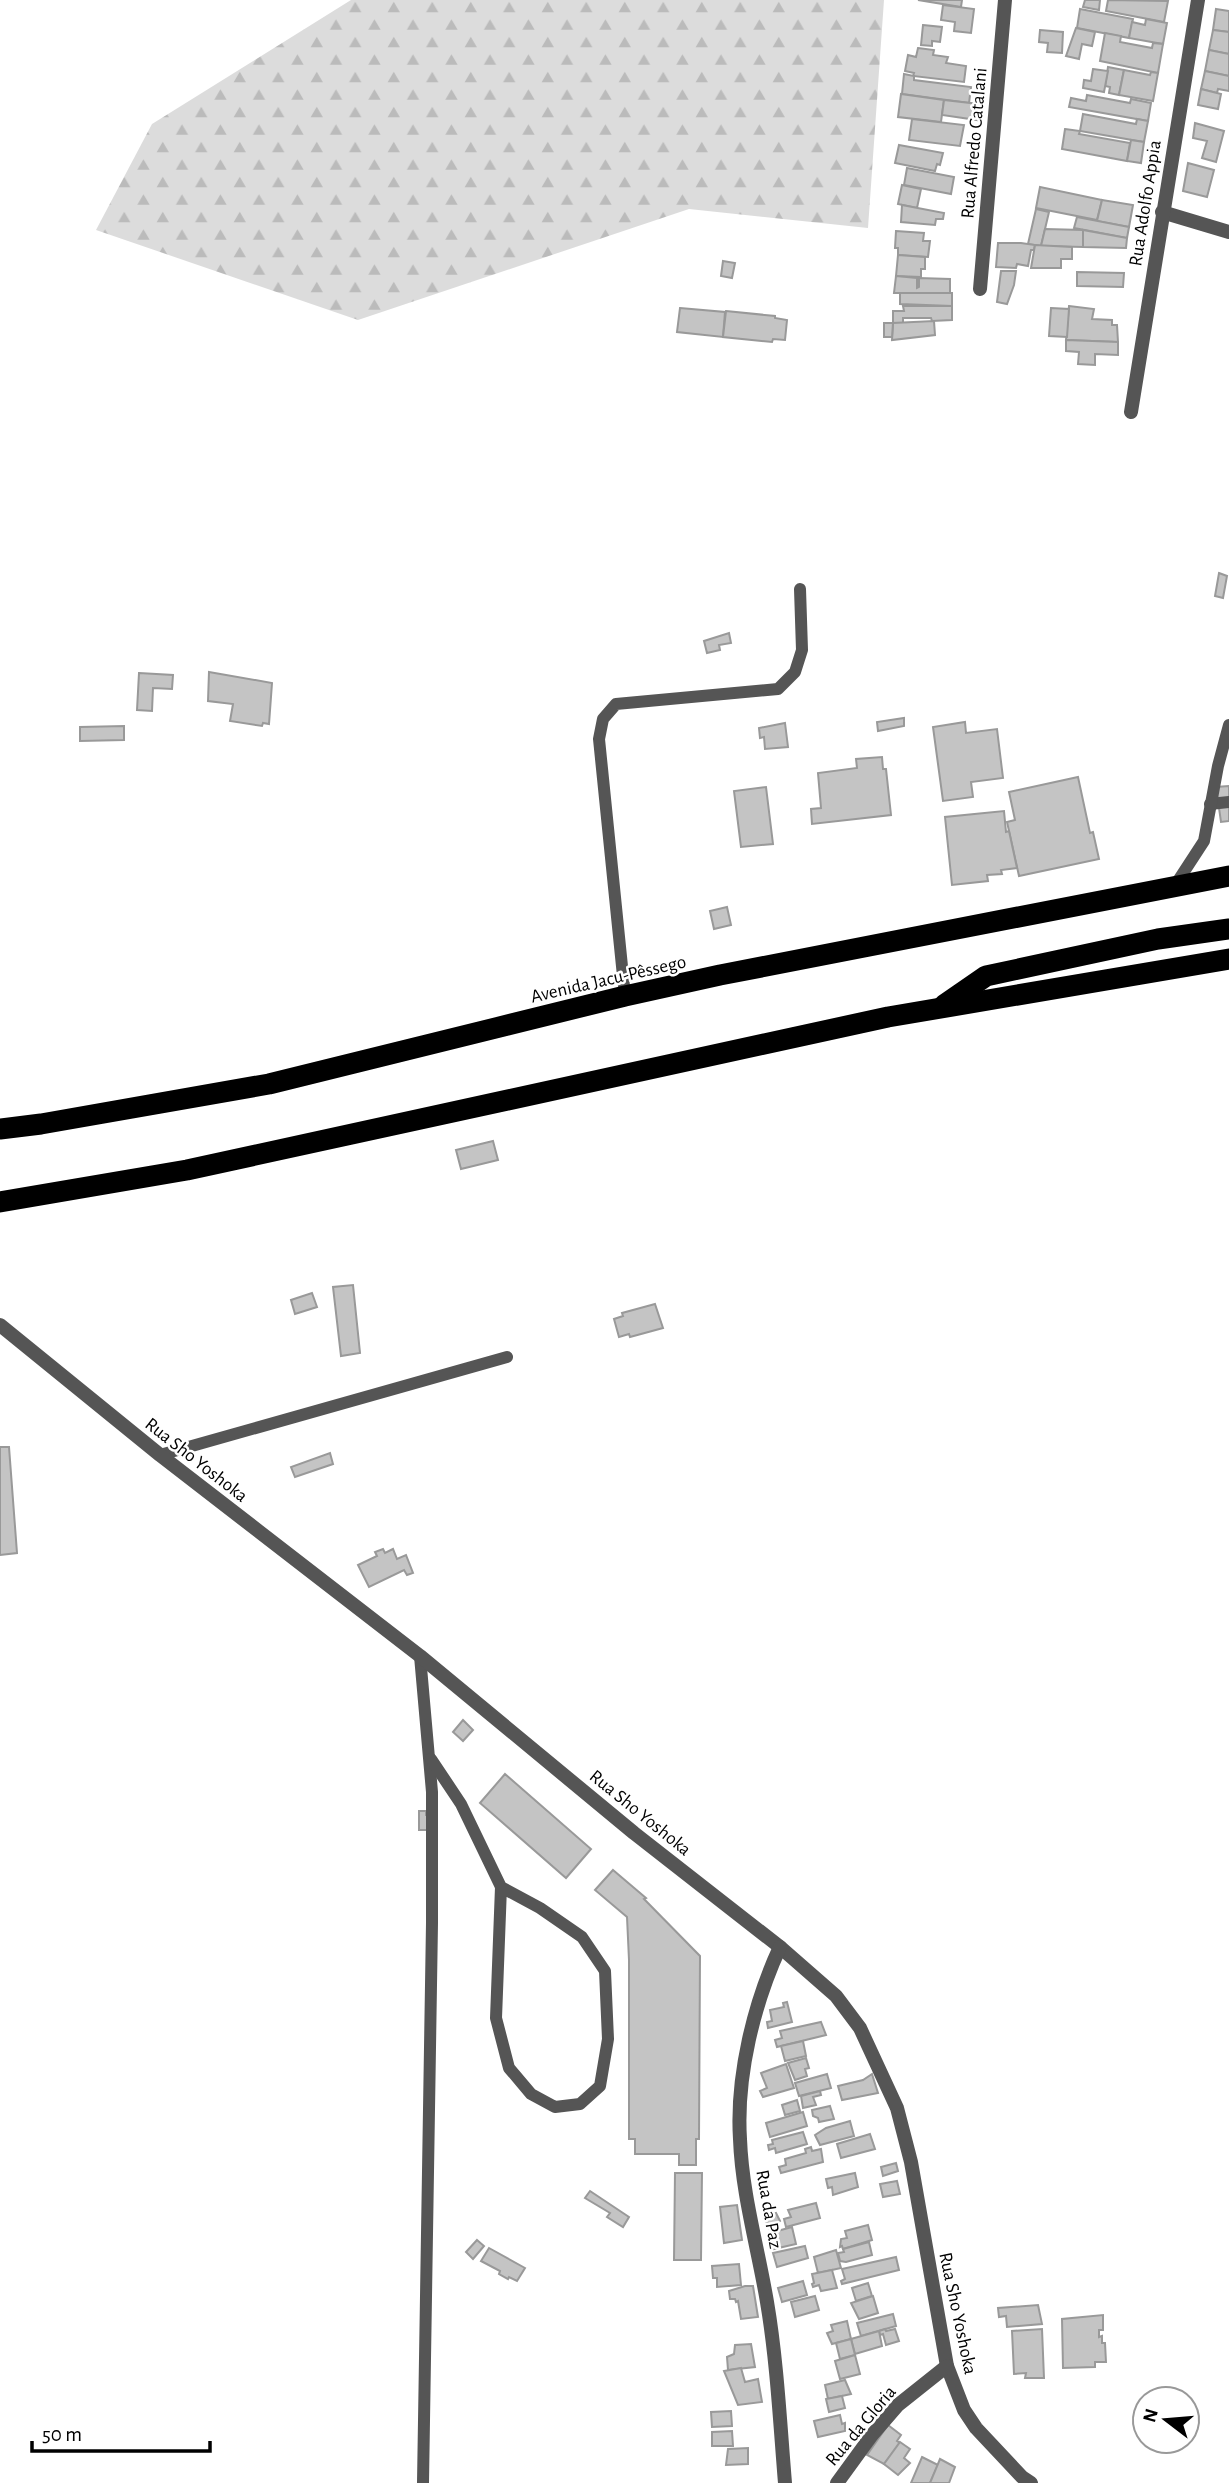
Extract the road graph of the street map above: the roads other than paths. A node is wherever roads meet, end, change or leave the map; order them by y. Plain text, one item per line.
1 (1004, 0) edge
2 (1198, 0) edge
3 (1162, 212) junction
4 (1229, 232) edge
5 (980, 289) dead end
6 (1131, 412) dead end
7 (800, 589) dead end
8 (1229, 725) edge
9 (1223, 765) edge
10 (1229, 802) edge
11 (1210, 804) junction
12 (1229, 876) edge
13 (1174, 887) junction
14 (1229, 916) edge
15 (1229, 929) edge
16 (1074, 957) junction
17 (1229, 959) edge
18 (625, 996) junction
19 (939, 1009) junction
20 (0, 1129) edge
21 (0, 1202) edge
22 (0, 1325) edge
23 (507, 1357) dead end
24 (160, 1455) junction
25 (420, 1656) junction
26 (431, 1759) junction
27 (501, 1887) junction
28 (780, 1947) junction
29 (947, 2366) junction
30 (1024, 2481) edge
31 (423, 2483) edge
32 (785, 2483) edge
33 (838, 2483) edge

1 - 5 street, Rua Alfredo Catalani
2 - 3 street, Rua Adolfo Appia
3 - 4 street
3 - 6 street, Rua Adolfo Appia
7 - 18 lane
8 - 9 lane
9 - 11 lane
10 - 11 lane
11 - 13 lane
12 - 13 highway, Avenida Jacu-Pêssego
13 - 18 highway, Avenida Jacu-Pêssego
14 - 16 highway
15 - 16 highway
16 - 19 highway
17 - 19 highway
18 - 20 highway, Avenida Jacu-Pêssego
19 - 21 highway
22 - 24 street, Rua Sho Yoshoka
23 - 24 lane
24 - 25 street, Rua Sho Yoshoka
25 - 26 lane
25 - 28 street, Rua Sho Yoshoka
26 - 27 lane
26 - 31 lane
27 - 27 lane
28 - 29 street, Rua Sho Yoshoka
28 - 32 street, Rua da Paz
29 - 30 street, Rua Sho Yoshoka
29 - 33 street, Rua da Gloria

